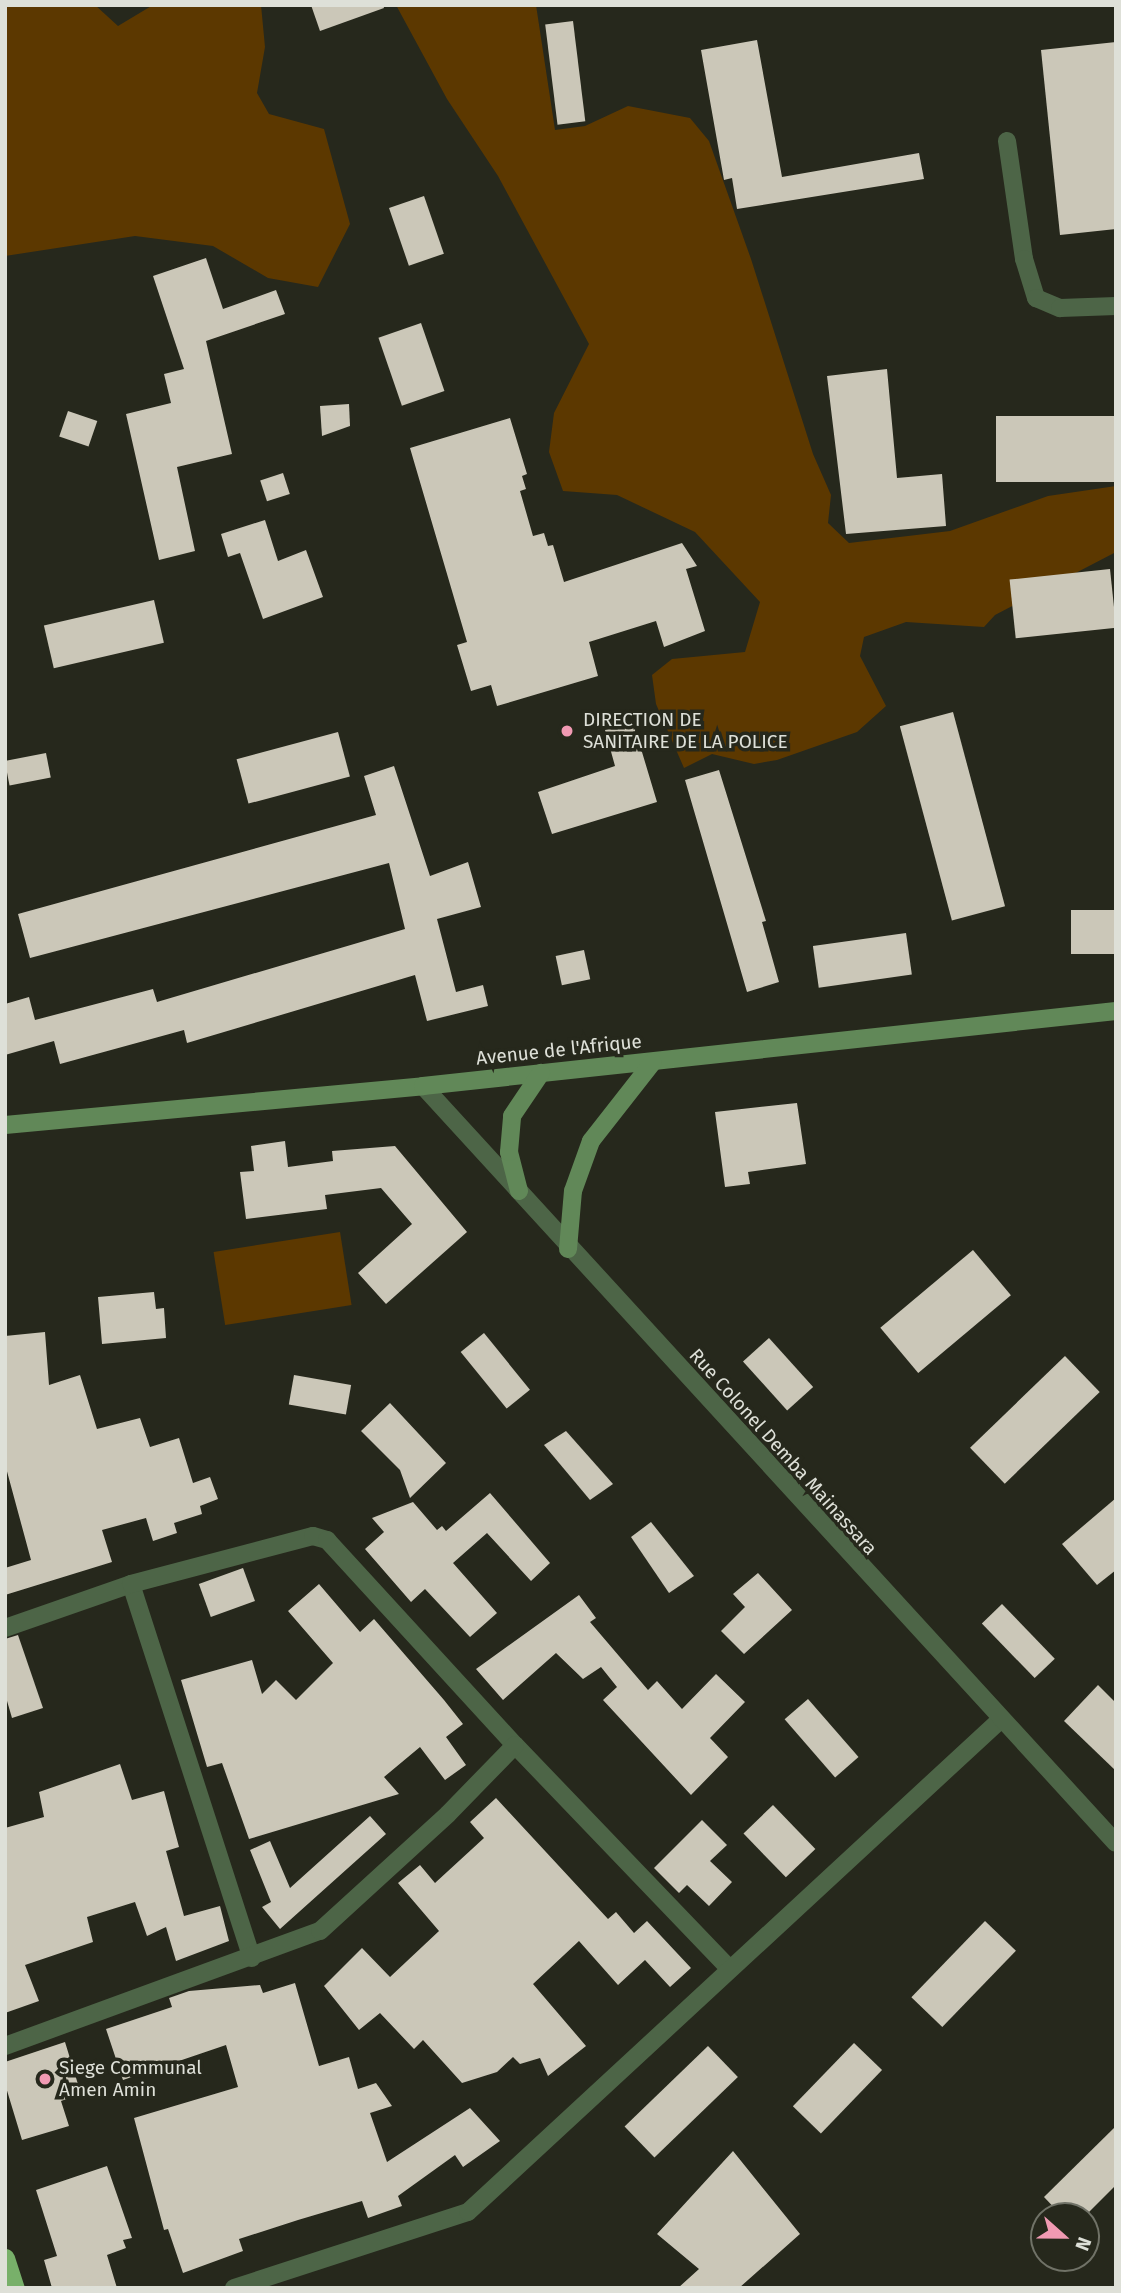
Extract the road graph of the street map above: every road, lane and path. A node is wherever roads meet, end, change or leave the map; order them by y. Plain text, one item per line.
1 (1007, 141) dead end
2 (1116, 306) edge
3 (1116, 1011) edge
4 (653, 1062) junction
5 (541, 1073) junction
6 (423, 1086) junction
7 (5, 1125) edge
8 (519, 1191) junction
9 (568, 1249) junction
10 (131, 1584) junction
11 (5, 1628) edge
12 (1000, 1720) junction
13 (515, 1745) junction
14 (1116, 1843) edge
15 (252, 1958) junction
16 (730, 1969) junction
17 (5, 2046) edge
18 (5, 2258) edge
19 (15, 2288) edge
20 (234, 2288) edge

1 - 2 street
3 - 4 main road, Avenue de l'Afrique
4 - 5 main road, Avenue de l'Afrique
4 - 9 main road
5 - 6 main road, Avenue de l'Afrique
5 - 8 main road
6 - 7 main road, Avenue de l'Afrique
6 - 8 street, Rue Colonel Demba Mainassara
8 - 9 street, Rue Colonel Demba Mainassara
9 - 12 street, Rue Colonel Demba Mainassara
10 - 11 street
10 - 13 street
10 - 15 street
12 - 14 street, Rue Colonel Demba Mainassara
12 - 16 street
13 - 15 street
13 - 16 street
15 - 17 street
16 - 20 street
18 - 19 highway

